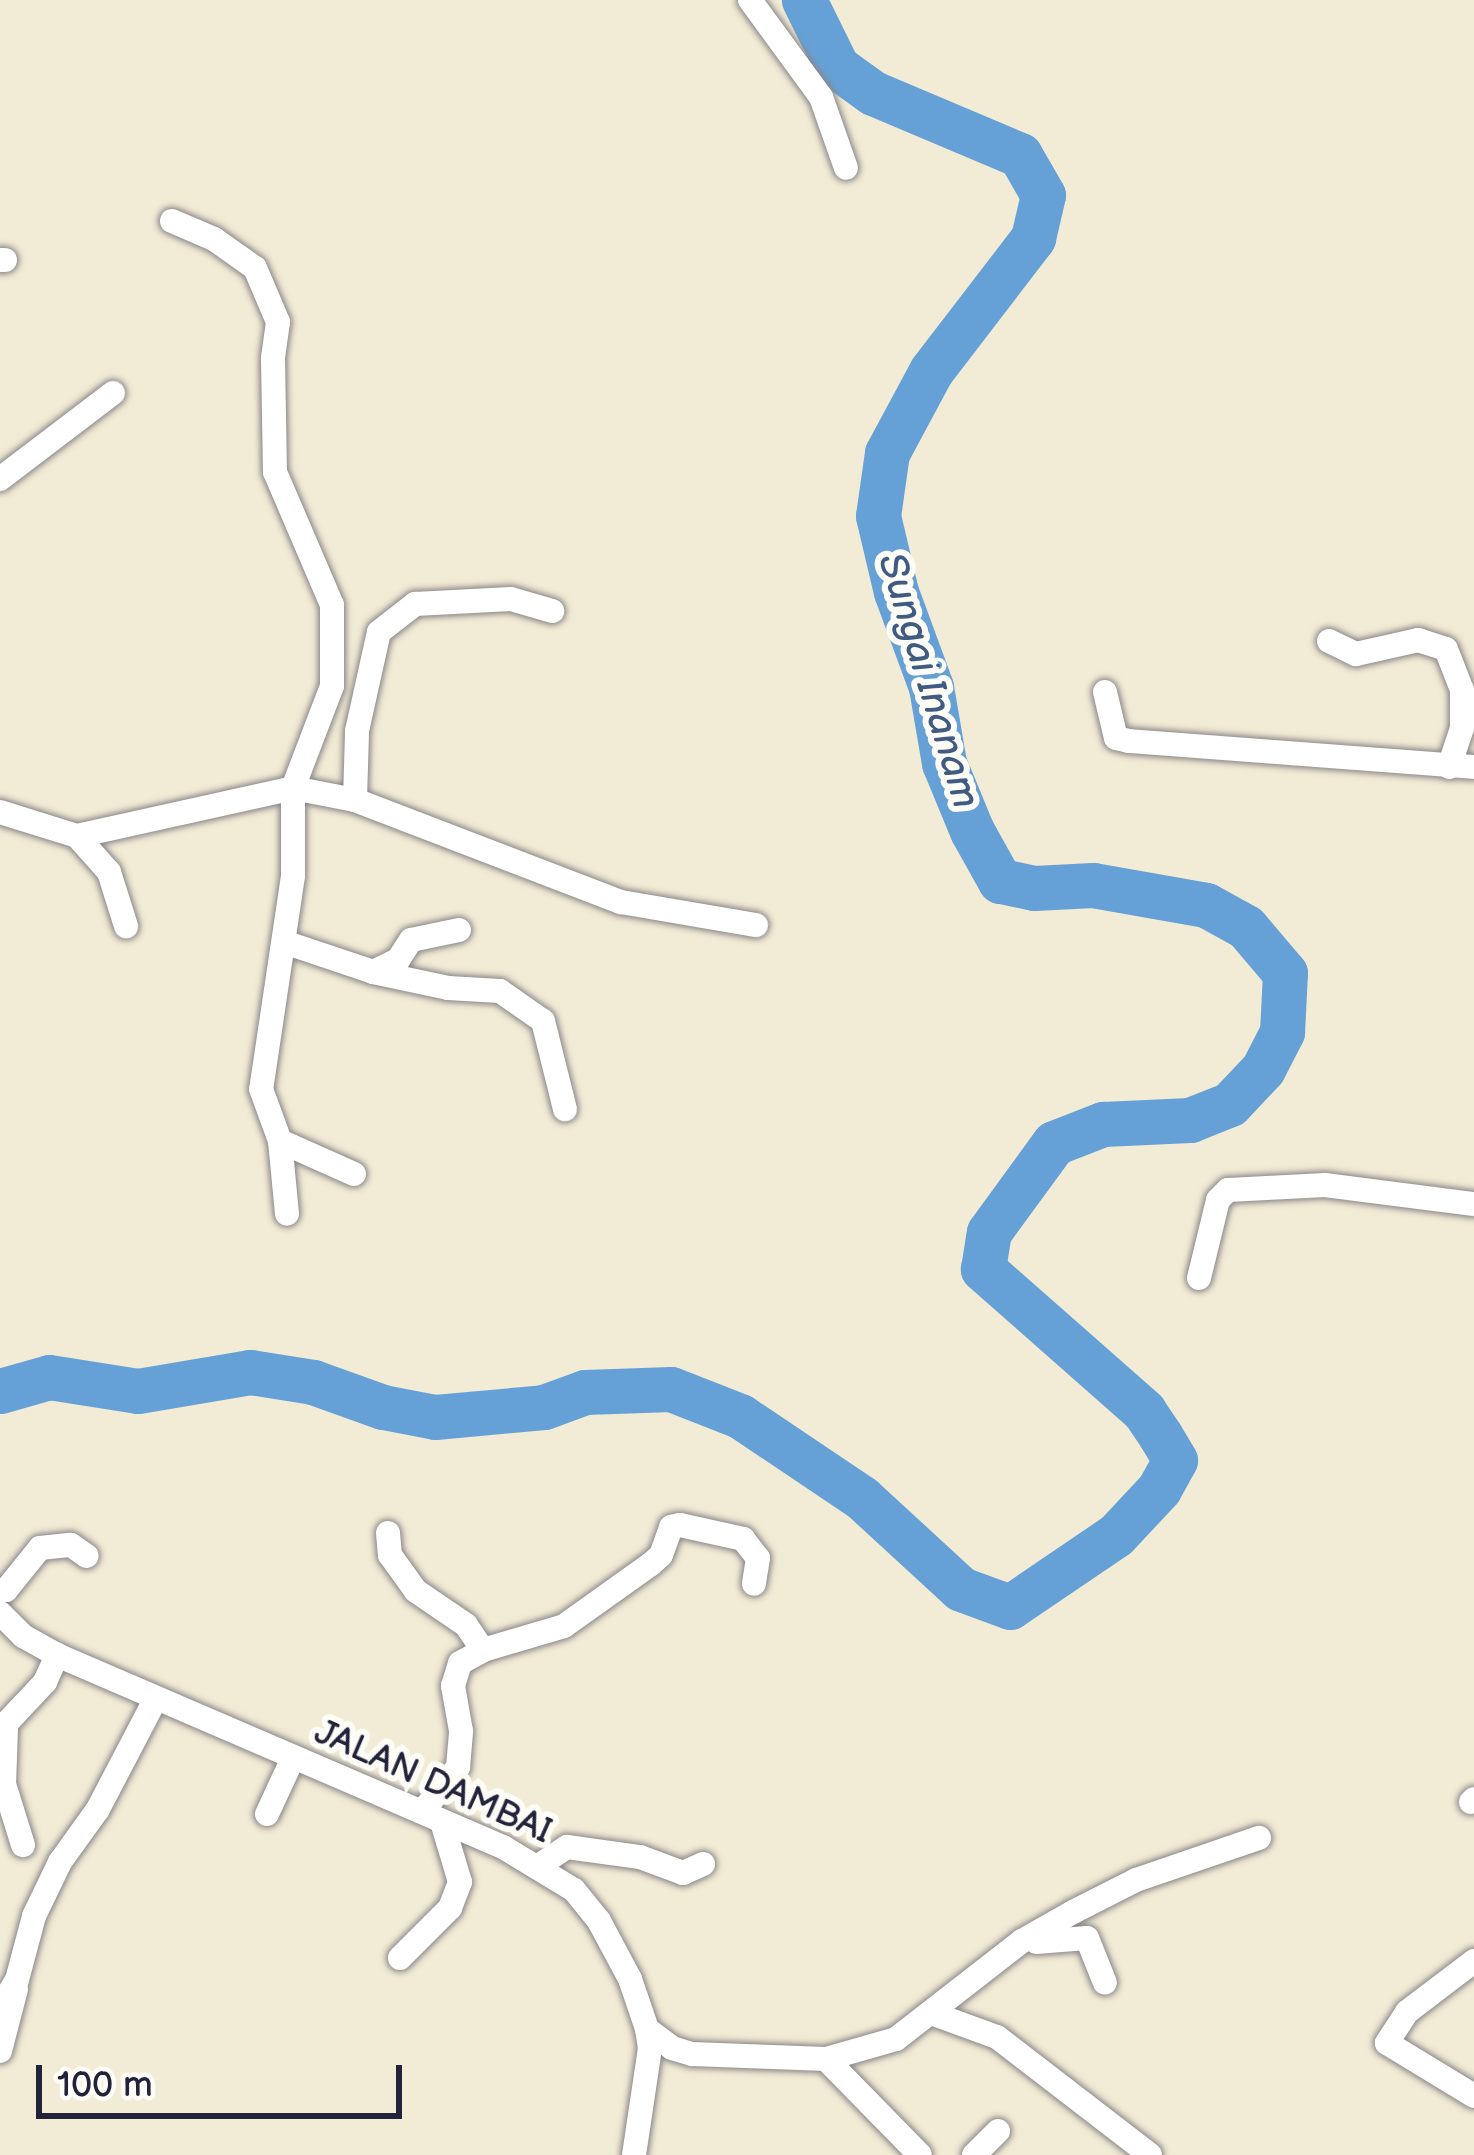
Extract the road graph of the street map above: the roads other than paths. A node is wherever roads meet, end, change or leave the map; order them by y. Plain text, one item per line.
1 (750, 0) edge
2 (846, 168) dead end
3 (172, 221) dead end
4 (113, 393) dead end
5 (0, 479) edge
6 (551, 611) dead end
7 (1329, 641) dead end
8 (1105, 692) dead end
9 (1462, 767) edge
10 (293, 788) junction
11 (355, 800) junction
12 (0, 812) edge
13 (77, 836) junction
14 (756, 925) dead end
15 (126, 926) dead end
16 (459, 930) dead end
17 (284, 942) junction
18 (373, 972) junction
19 (565, 1109) dead end
20 (280, 1141) junction
21 (354, 1174) dead end
22 (1474, 1204) edge
23 (287, 1214) dead end
24 (1198, 1278) dead end
25 (388, 1533) dead end
26 (87, 1556) dead end
27 (754, 1584) dead end
28 (0, 1590) edge
29 (1, 1618) edge
30 (483, 1650) junction
31 (57, 1655) junction
32 (156, 1698) junction
33 (3, 1729) edge
34 (293, 1758) junction
35 (267, 1814) dead end
36 (432, 1817) junction
37 (1259, 1838) dead end
38 (23, 1845) dead end
39 (703, 1864) dead end
40 (537, 1867) junction
41 (1022, 1941) junction
42 (400, 1958) dead end
43 (1474, 1961) edge
44 (17, 1980) junction
45 (1105, 1982) dead end
46 (0, 2008) edge
47 (931, 2013) junction
48 (647, 2029) junction
49 (0, 2051) edge
50 (826, 2059) junction
51 (1474, 2096) edge
52 (998, 2131) dead end
53 (634, 2155) edge
54 (920, 2155) edge
55 (974, 2155) edge
56 (1150, 2155) edge

1 - 2 street
3 - 10 street
4 - 5 street
6 - 11 street
7 - 9 street
8 - 9 street
10 - 11 street
10 - 13 street
10 - 17 street
11 - 14 street
12 - 13 street
13 - 15 street
16 - 18 street
17 - 18 street
17 - 20 street
18 - 19 street
20 - 21 street
20 - 23 street
22 - 24 street
25 - 30 street
26 - 28 street
27 - 30 street
29 - 31 street, JALAN DAMBAI
30 - 36 street
31 - 32 street, JALAN DAMBAI
31 - 33 street
32 - 34 street, JALAN DAMBAI
32 - 44 street
33 - 38 street
34 - 35 street
34 - 36 street, JALAN DAMBAI
36 - 40 street, JALAN DAMBAI
36 - 42 street
37 - 41 street
39 - 40 street
40 - 48 street, JALAN DAMBAI
41 - 45 street
41 - 47 street
43 - 51 street
44 - 46 street
44 - 49 street
47 - 50 street
47 - 56 street
48 - 50 street
48 - 53 street
50 - 54 street
52 - 55 street

